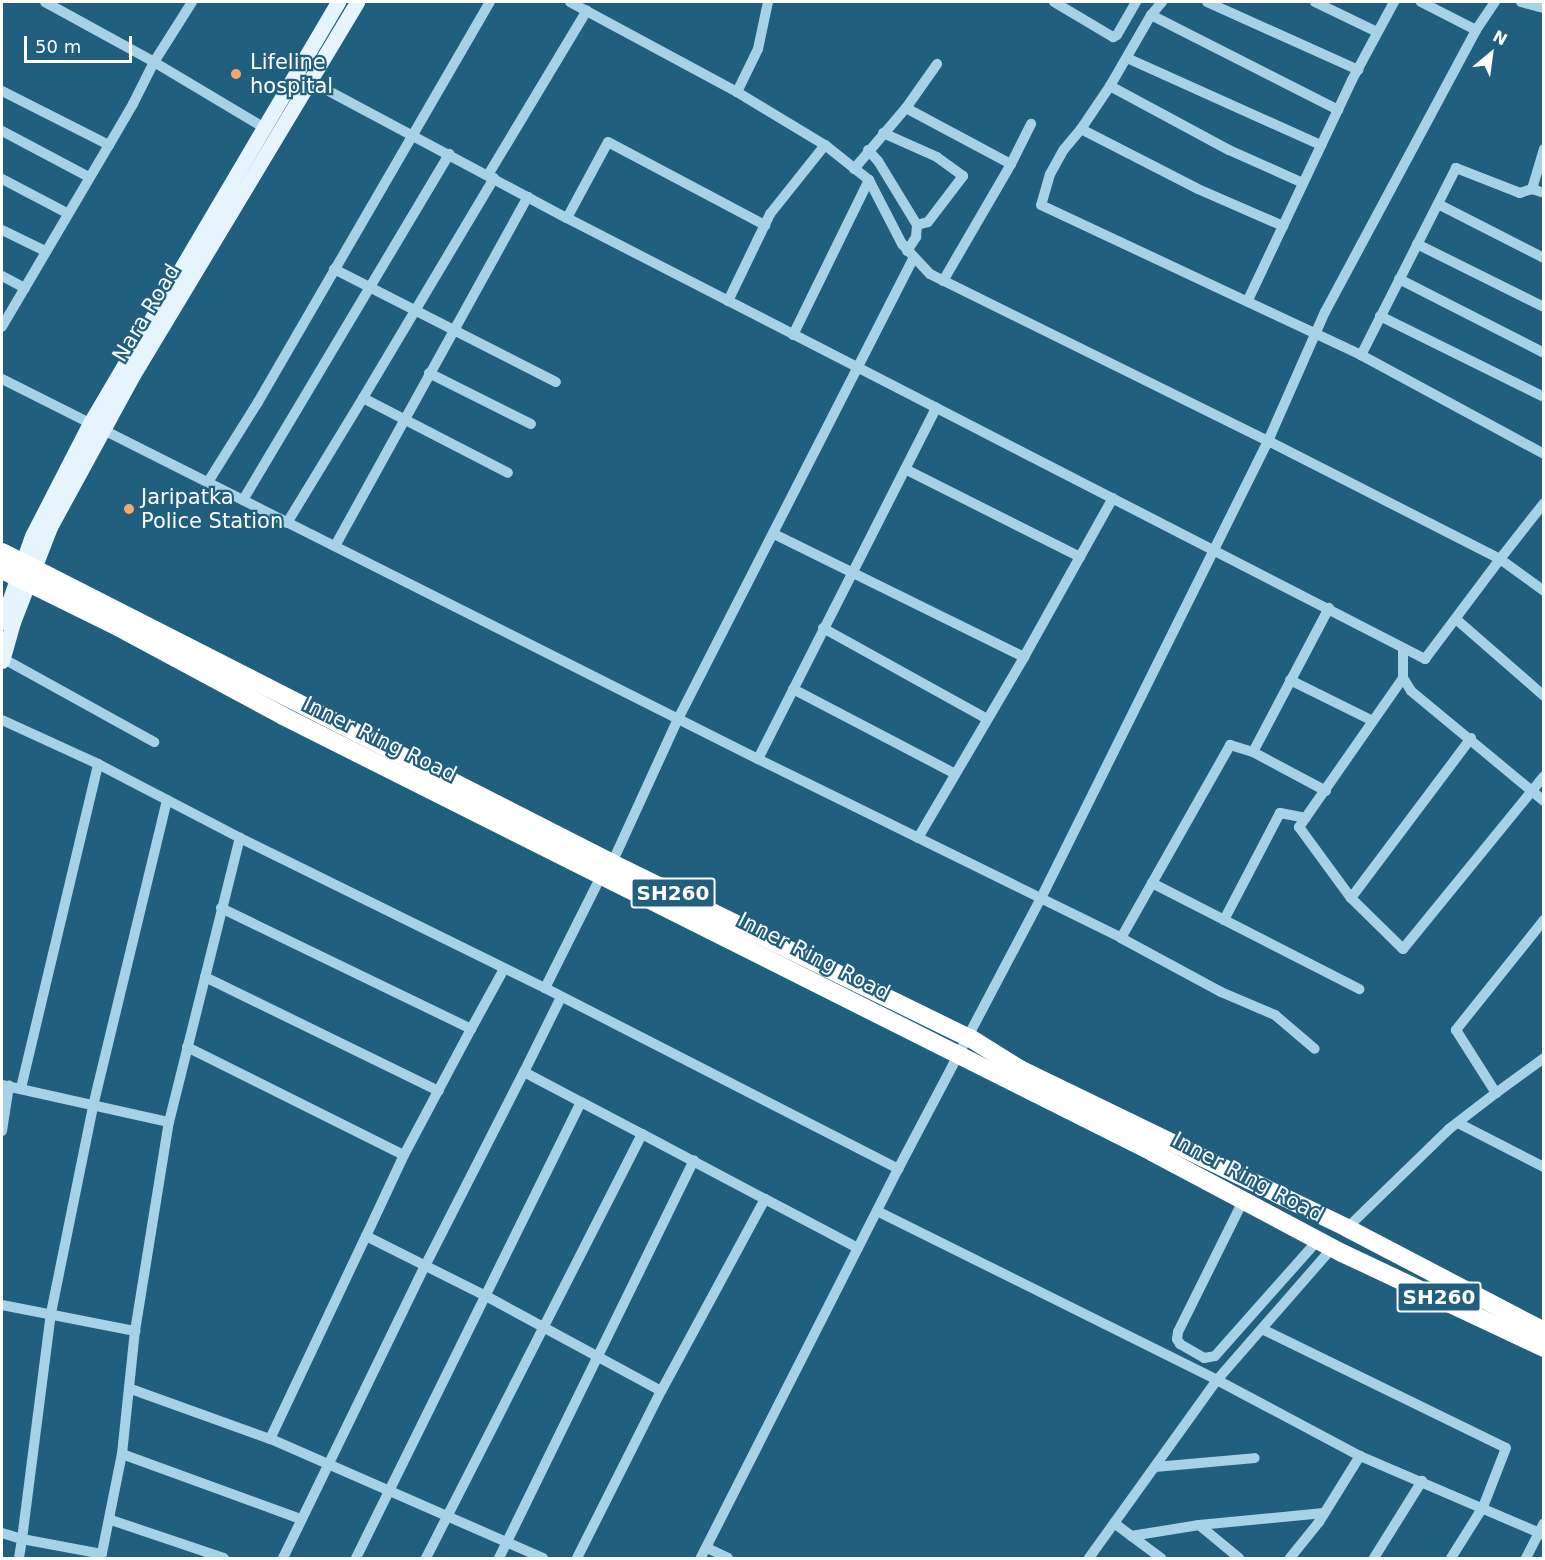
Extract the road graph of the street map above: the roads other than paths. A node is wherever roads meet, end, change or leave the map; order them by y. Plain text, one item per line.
1 (45, 2) edge
2 (192, 2) edge
3 (338, 2) edge
4 (357, 2) edge
5 (490, 2) edge
6 (570, 2) edge
7 (768, 2) edge
8 (1054, 2) edge
9 (1136, 2) edge
10 (1162, 2) edge
11 (1207, 2) edge
12 (1315, 2) edge
13 (1394, 2) edge
14 (1421, 2) edge
15 (1495, 2) edge
16 (1521, 2) edge
17 (1544, 8) edge
18 (587, 10) junction
19 (1151, 15) junction
20 (1476, 30) junction
21 (1377, 32) junction
22 (1126, 58) junction
23 (154, 62) junction
24 (937, 64) dead end
25 (1358, 70) junction
26 (295, 73) junction
27 (310, 81) junction
28 (1110, 86) junction
29 (2, 91) edge
30 (737, 92) junction
31 (906, 108) junction
32 (1338, 110) junction
33 (1031, 124) dead end
34 (263, 127) junction
35 (1081, 129) junction
36 (2, 131) edge
37 (884, 133) junction
38 (411, 134) junction
39 (109, 145) junction
40 (825, 145) junction
41 (1321, 145) junction
42 (1544, 149) edge
43 (868, 150) junction
44 (449, 154) junction
45 (1011, 164) junction
46 (854, 169) junction
47 (491, 176) junction
48 (89, 177) junction
49 (2, 179) edge
50 (869, 180) junction
51 (1303, 183) junction
52 (1532, 189) junction
53 (1544, 193) edge
54 (528, 196) junction
55 (1438, 204) junction
56 (67, 213) junction
57 (567, 218) junction
58 (765, 225) junction
59 (917, 225) junction
60 (1283, 226) junction
61 (2, 230) edge
62 (1417, 244) junction
63 (45, 251) junction
64 (910, 255) junction
65 (1544, 258) edge
66 (334, 269) junction
67 (2, 276) edge
68 (1399, 279) junction
69 (943, 281) junction
70 (25, 288) junction
71 (370, 289) junction
72 (1248, 300) junction
73 (728, 301) junction
74 (1544, 307) edge
75 (412, 312) junction
76 (1380, 316) junction
77 (2, 327) edge
78 (456, 329) junction
79 (1317, 334) junction
80 (793, 335) junction
81 (1544, 353) edge
82 (1361, 355) junction
83 (859, 369) junction
84 (429, 373) junction
85 (2, 379) edge
86 (556, 382) dead end
87 (1544, 397) edge
88 (363, 398) junction
89 (936, 408) junction
90 (404, 419) junction
91 (531, 424) dead end
92 (96, 426) junction
93 (1268, 441) junction
94 (1544, 454) edge
95 (905, 469) junction
96 (508, 472) dead end
97 (208, 482) junction
98 (1113, 498) junction
99 (243, 500) junction
100 (1544, 503) edge
101 (287, 523) junction
102 (774, 534) junction
103 (335, 546) junction
104 (1215, 549) junction
105 (2, 552) edge
106 (1080, 557) junction
107 (1500, 559) junction
108 (852, 571) junction
109 (20, 572) edge
110 (1544, 591) edge
111 (1329, 608) junction
112 (1457, 620) junction
113 (2, 622) edge
114 (823, 628) junction
115 (1403, 650) junction
116 (1024, 657) junction
117 (2, 660) edge
118 (1402, 678) junction
119 (1290, 680) junction
120 (793, 689) junction
121 (1544, 696) edge
122 (678, 719) junction
123 (987, 719) junction
124 (2, 720) edge
125 (1371, 720) junction
126 (1471, 738) junction
127 (154, 742) dead end
128 (1253, 752) junction
129 (758, 759) junction
130 (98, 764) junction
131 (954, 773) junction
132 (1544, 776) edge
133 (1326, 791) junction
134 (1531, 791) junction
135 (167, 800) junction
136 (1544, 801) edge
137 (1306, 818) junction
138 (240, 838) junction
139 (918, 838) junction
140 (607, 870) junction
141 (1152, 884) junction
142 (1041, 898) junction
143 (1351, 898) junction
144 (221, 908) junction
145 (1224, 920) junction
146 (1544, 920) edge
147 (1121, 938) junction
148 (504, 969) junction
149 (206, 977) junction
150 (544, 988) junction
151 (1359, 989) dead end
152 (561, 997) junction
153 (471, 1029) junction
154 (970, 1038) junction
155 (187, 1047) junction
156 (1315, 1049) dead end
157 (960, 1055) junction
158 (1544, 1058) edge
159 (524, 1072) junction
160 (5, 1085) edge
161 (21, 1088) junction
162 (439, 1091) junction
163 (1496, 1092) junction
164 (581, 1102) junction
165 (93, 1106) junction
166 (169, 1122) junction
167 (1458, 1123) junction
168 (2, 1131) edge
169 (642, 1134) junction
170 (404, 1155) junction
171 (694, 1160) junction
172 (1544, 1167) edge
173 (898, 1169) junction
174 (765, 1199) junction
175 (1243, 1201) junction
176 (877, 1211) junction
177 (1347, 1228) junction
178 (366, 1236) junction
179 (1326, 1244) junction
180 (858, 1248) junction
181 (425, 1266) junction
182 (486, 1296) junction
183 (2, 1305) edge
184 (51, 1313) junction
185 (543, 1327) junction
186 (1262, 1329) junction
187 (135, 1331) junction
188 (1544, 1331) edge
189 (1544, 1348) edge
190 (599, 1356) junction
191 (1217, 1380) junction
192 (131, 1389) junction
193 (661, 1391) junction
194 (270, 1439) junction
195 (122, 1454) junction
196 (1360, 1456) junction
197 (1256, 1458) dead end
198 (326, 1466) junction
199 (1155, 1467) junction
200 (1422, 1481) junction
201 (390, 1494) junction
202 (1482, 1507) junction
203 (1323, 1513) junction
204 (447, 1518) junction
205 (301, 1519) junction
206 (111, 1520) junction
207 (1114, 1523) junction
208 (1199, 1525) junction
209 (1542, 1530) edge
210 (2, 1533) edge
211 (1131, 1536) junction
212 (22, 1539) junction
213 (506, 1543) junction
214 (707, 1548) junction
215 (102, 1556) edge
216 (19, 1558) edge
217 (224, 1558) edge
218 (283, 1558) edge
219 (356, 1558) edge
220 (426, 1558) edge
221 (499, 1558) edge
222 (543, 1558) edge
223 (576, 1558) edge
224 (701, 1558) edge
225 (728, 1558) edge
226 (1089, 1558) edge
227 (1161, 1558) edge
228 (1239, 1558) edge
229 (1290, 1558) edge
230 (1374, 1558) edge
231 (1451, 1558) edge
232 (1526, 1558) edge

1 - 23 street
2 - 23 street
3 - 26 main road, Nara Road
4 - 27 main road, Nara Road
5 - 38 street
6 - 18 street
7 - 30 street
8 - 9 street
10 - 19 street
11 - 25 street
12 - 21 street
13 - 21 street
14 - 20 street
15 - 20 street
16 - 17 street
18 - 30 street
18 - 47 street
19 - 22 street
19 - 32 street
20 - 79 street
21 - 25 street
22 - 28 street
22 - 41 street
23 - 34 street
23 - 39 street
24 - 31 street
25 - 32 street
26 - 27 street
26 - 34 main road, Nara Road
27 - 38 street
27 - 92 main road, Nara Road
28 - 35 street
28 - 51 street
29 - 39 street
30 - 40 street
31 - 37 street
31 - 45 street
32 - 41 street
33 - 45 street
34 - 92 main road, Nara Road
35 - 60 street
35 - 72 street
36 - 48 street
37 - 43 street
37 - 59 street
38 - 44 street
38 - 66 street
39 - 48 street
40 - 46 street
40 - 58 street
41 - 51 street
42 - 52 street
43 - 46 street
43 - 59 street
44 - 47 street
44 - 71 street
45 - 69 street
46 - 50 street
47 - 54 street
47 - 75 street
48 - 56 street
49 - 56 street
50 - 64 street
50 - 80 street
51 - 60 street
52 - 53 street
52 - 55 street
54 - 57 street
54 - 78 street
55 - 62 street
55 - 65 street
56 - 63 street
57 - 58 street
57 - 73 street
58 - 73 street
59 - 64 street
60 - 72 street
61 - 63 street
62 - 68 street
62 - 74 street
63 - 70 street
64 - 69 street
64 - 83 street
66 - 71 street
66 - 97 street
67 - 70 street
68 - 76 street
68 - 81 street
69 - 93 street
70 - 77 street
71 - 75 street
71 - 99 street
72 - 79 street
73 - 80 street
75 - 78 street
75 - 88 street
76 - 82 street
76 - 87 street
78 - 84 street
78 - 86 street
79 - 82 street
79 - 93 street
80 - 83 street
82 - 94 street
83 - 89 street
83 - 102 street
84 - 90 street
84 - 91 street
85 - 92 street
88 - 90 street
88 - 101 street
89 - 95 street
89 - 98 street
90 - 96 street
90 - 103 street
92 - 97 street
92 - 109 main road, Nara Road
93 - 104 street
93 - 107 street
95 - 106 street
95 - 108 street
97 - 99 street
98 - 104 street
98 - 106 street
99 - 101 street
100 - 107 street
101 - 103 street
102 - 108 street
102 - 122 street
103 - 122 street
104 - 111 street
104 - 142 street
105 - 109 highway, Inner Ring Road
106 - 116 street
107 - 110 street
107 - 112 street
108 - 114 street
108 - 116 street
109 - 113 main road, Nara Road
109 - 117 main road, Nara Road
109 - 140 highway, Inner Ring Road
111 - 115 street
111 - 119 street
112 - 115 street
112 - 121 street
114 - 120 street
114 - 123 street
115 - 118 street
116 - 123 street
117 - 127 street
118 - 125 street
118 - 126 street
119 - 125 street
119 - 128 street
120 - 129 street
120 - 131 street
122 - 129 street
122 - 140 street
123 - 131 street
124 - 130 street
125 - 133 street
126 - 134 street
126 - 143 street
128 - 133 street
128 - 141 street
129 - 139 street
130 - 135 street
130 - 161 street
131 - 139 street
132 - 134 street
133 - 137 street
134 - 136 street
134 - 143 street
135 - 138 street
135 - 165 street
137 - 143 street
137 - 145 street
138 - 144 street
138 - 148 street
139 - 142 street
140 - 150 street
140 - 154 highway, Inner Ring Road / SH260
140 - 157 highway, Inner Ring Road
141 - 145 street
141 - 147 street
142 - 147 street
142 - 154 street
144 - 149 street
144 - 153 street
145 - 151 street
146 - 163 street
147 - 156 street
148 - 150 street
148 - 153 street
149 - 155 street
149 - 162 street
150 - 152 street
152 - 159 street
152 - 173 street
153 - 162 street
154 - 157 street
154 - 177 highway, Inner Ring Road / SH260
155 - 166 street
155 - 170 street
157 - 173 street
157 - 175 highway, Inner Ring Road
158 - 163 street
159 - 164 street
159 - 181 street
160 - 161 street
160 - 168 street
161 - 165 street
162 - 170 street
163 - 167 street
164 - 169 street
164 - 182 street
165 - 166 street
165 - 184 street
166 - 187 street
167 - 172 street
167 - 177 street
169 - 171 street
169 - 185 street
170 - 178 street
171 - 174 street
171 - 190 street
173 - 176 street
174 - 180 street
174 - 193 street
175 - 179 highway, Inner Ring Road
175 - 179 street
176 - 180 street
176 - 191 street
177 - 188 highway, Inner Ring Road / SH260
178 - 181 street
178 - 194 street
179 - 186 street
179 - 189 highway, Inner Ring Road / SH260
180 - 214 street
181 - 182 street
181 - 198 street
182 - 185 street
182 - 201 street
183 - 184 street
184 - 187 street
184 - 212 street
185 - 190 street
185 - 204 street
186 - 191 street
186 - 202 street
187 - 192 street
190 - 193 street
190 - 213 street
191 - 196 street
191 - 199 street
192 - 194 street
192 - 195 street
193 - 223 street
194 - 198 street
195 - 205 street
195 - 206 street
196 - 200 street
196 - 203 street
197 - 199 street
198 - 201 street
198 - 205 street
199 - 207 street
200 - 202 street
200 - 230 street
201 - 204 street
201 - 219 street
202 - 209 street
202 - 231 street
203 - 208 street
203 - 229 street
204 - 213 street
204 - 220 street
205 - 218 street
206 - 215 street
206 - 217 street
207 - 211 street
207 - 226 street
208 - 211 street
208 - 228 street
209 - 232 street
210 - 212 street
211 - 227 street
212 - 215 street
212 - 216 street
213 - 221 street
213 - 222 street
214 - 224 street
214 - 225 street

